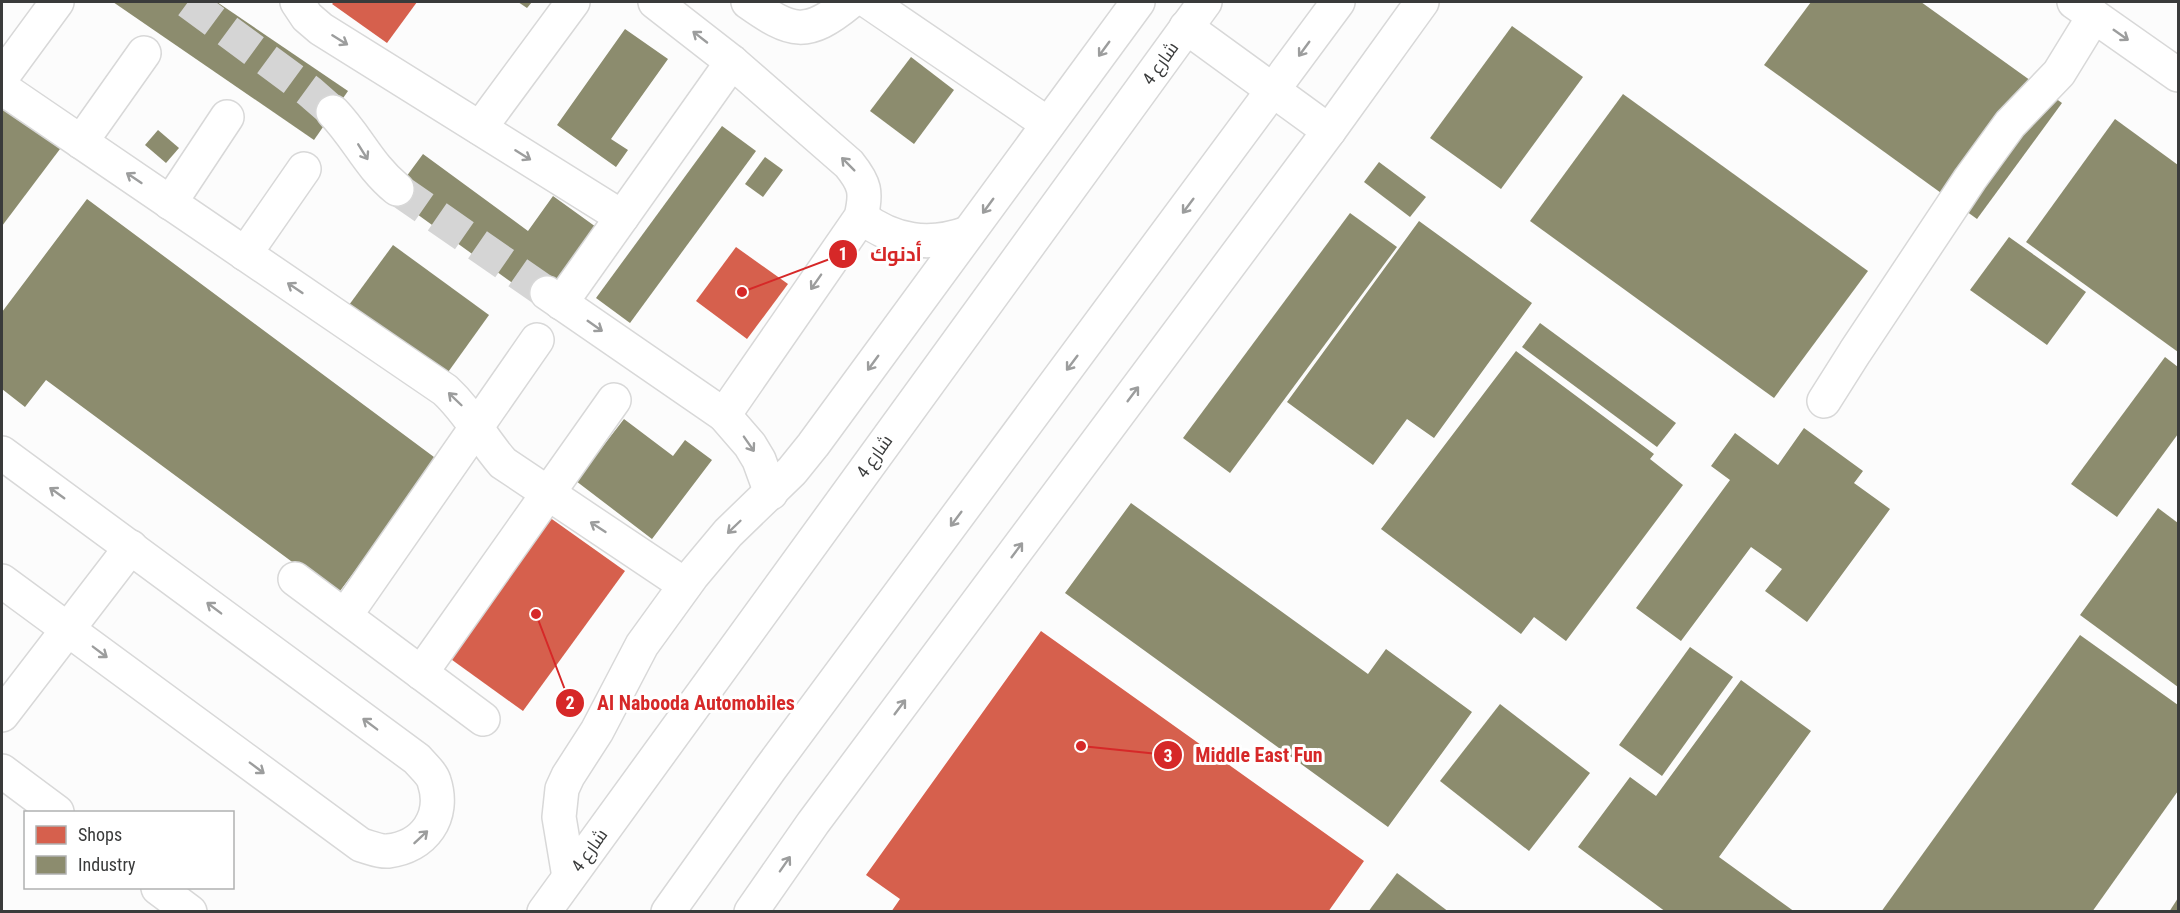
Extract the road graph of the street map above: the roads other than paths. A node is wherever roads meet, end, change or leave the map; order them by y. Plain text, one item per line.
1 (57, 2) edge
2 (297, 2) edge
3 (573, 2) edge
4 (655, 2) edge
5 (748, 2) edge
6 (850, 2) edge
7 (869, 2) edge
8 (1138, 2) edge
9 (1205, 2) edge
10 (1338, 2) edge
11 (1422, 2) edge
12 (2084, 9) edge
13 (1186, 27) junction
14 (144, 53) dead end
15 (732, 62) junction
16 (2178, 75) edge
17 (2, 77) edge
18 (2, 88) edge
19 (1273, 92) junction
20 (333, 112) tunnel mouth
21 (227, 117) dead end
22 (1048, 124) junction
23 (480, 128) junction
24 (1329, 131) junction
25 (81, 142) junction
26 (304, 169) dead end
27 (397, 189) tunnel mouth
28 (170, 203) junction
29 (622, 217) junction
30 (861, 217) junction
31 (968, 233) junction
32 (245, 254) junction
33 (537, 340) dead end
34 (614, 400) dead end
35 (1824, 401) dead end
36 (724, 415) junction
37 (476, 425) junction
38 (2, 453) edge
39 (546, 493) junction
40 (771, 493) junction
41 (131, 547) junction
42 (295, 579) dead end
43 (2, 580) edge
44 (686, 585) junction
45 (345, 616) junction
46 (68, 629) junction
47 (421, 673) junction
48 (2, 716) edge
49 (483, 719) dead end
50 (2, 771) edge
51 (54, 811) edge
52 (569, 877) junction
53 (159, 889) edge
54 (190, 912) edge
55 (544, 912) edge
56 (668, 912) edge
57 (751, 912) edge

1 - 17 street
2 -> 23 street
3 - 23 street
15 -> 4 street
5 - 6 street
7 - 22 street
8 -> 22 street
9 - 13 street, شارع 4
10 -> 19 street
11 - 24 street
12 -> 16 street
12 - 35 street
13 - 19 street
13 - 52 street, شارع 4
14 - 25 street
15 - 29 street
30 -> 15 street
18 - 25 street
19 - 24 street
19 -> 56 street
20 -> 27 street
21 - 28 street
22 -> 31 street
23 -> 29 street
57 -> 24 street
28 -> 25 street
26 - 32 street
28 - 32 street
29 -> 36 street
30 - 31 street
30 -> 36 street
31 -> 40 street
37 -> 32 street
33 - 37 street
34 - 39 street
36 -> 40 street
37 - 39 street
37 - 45 street
41 -> 38 street
44 -> 39 street
39 - 47 street
40 -> 44 street
41 - 46 street
46 -> 41 street
42 - 45 street
43 - 46 street
44 - 52 street
45 - 47 street
46 - 48 street
47 - 49 street
50 - 51 street
52 - 55 street, شارع 4
53 - 54 street

